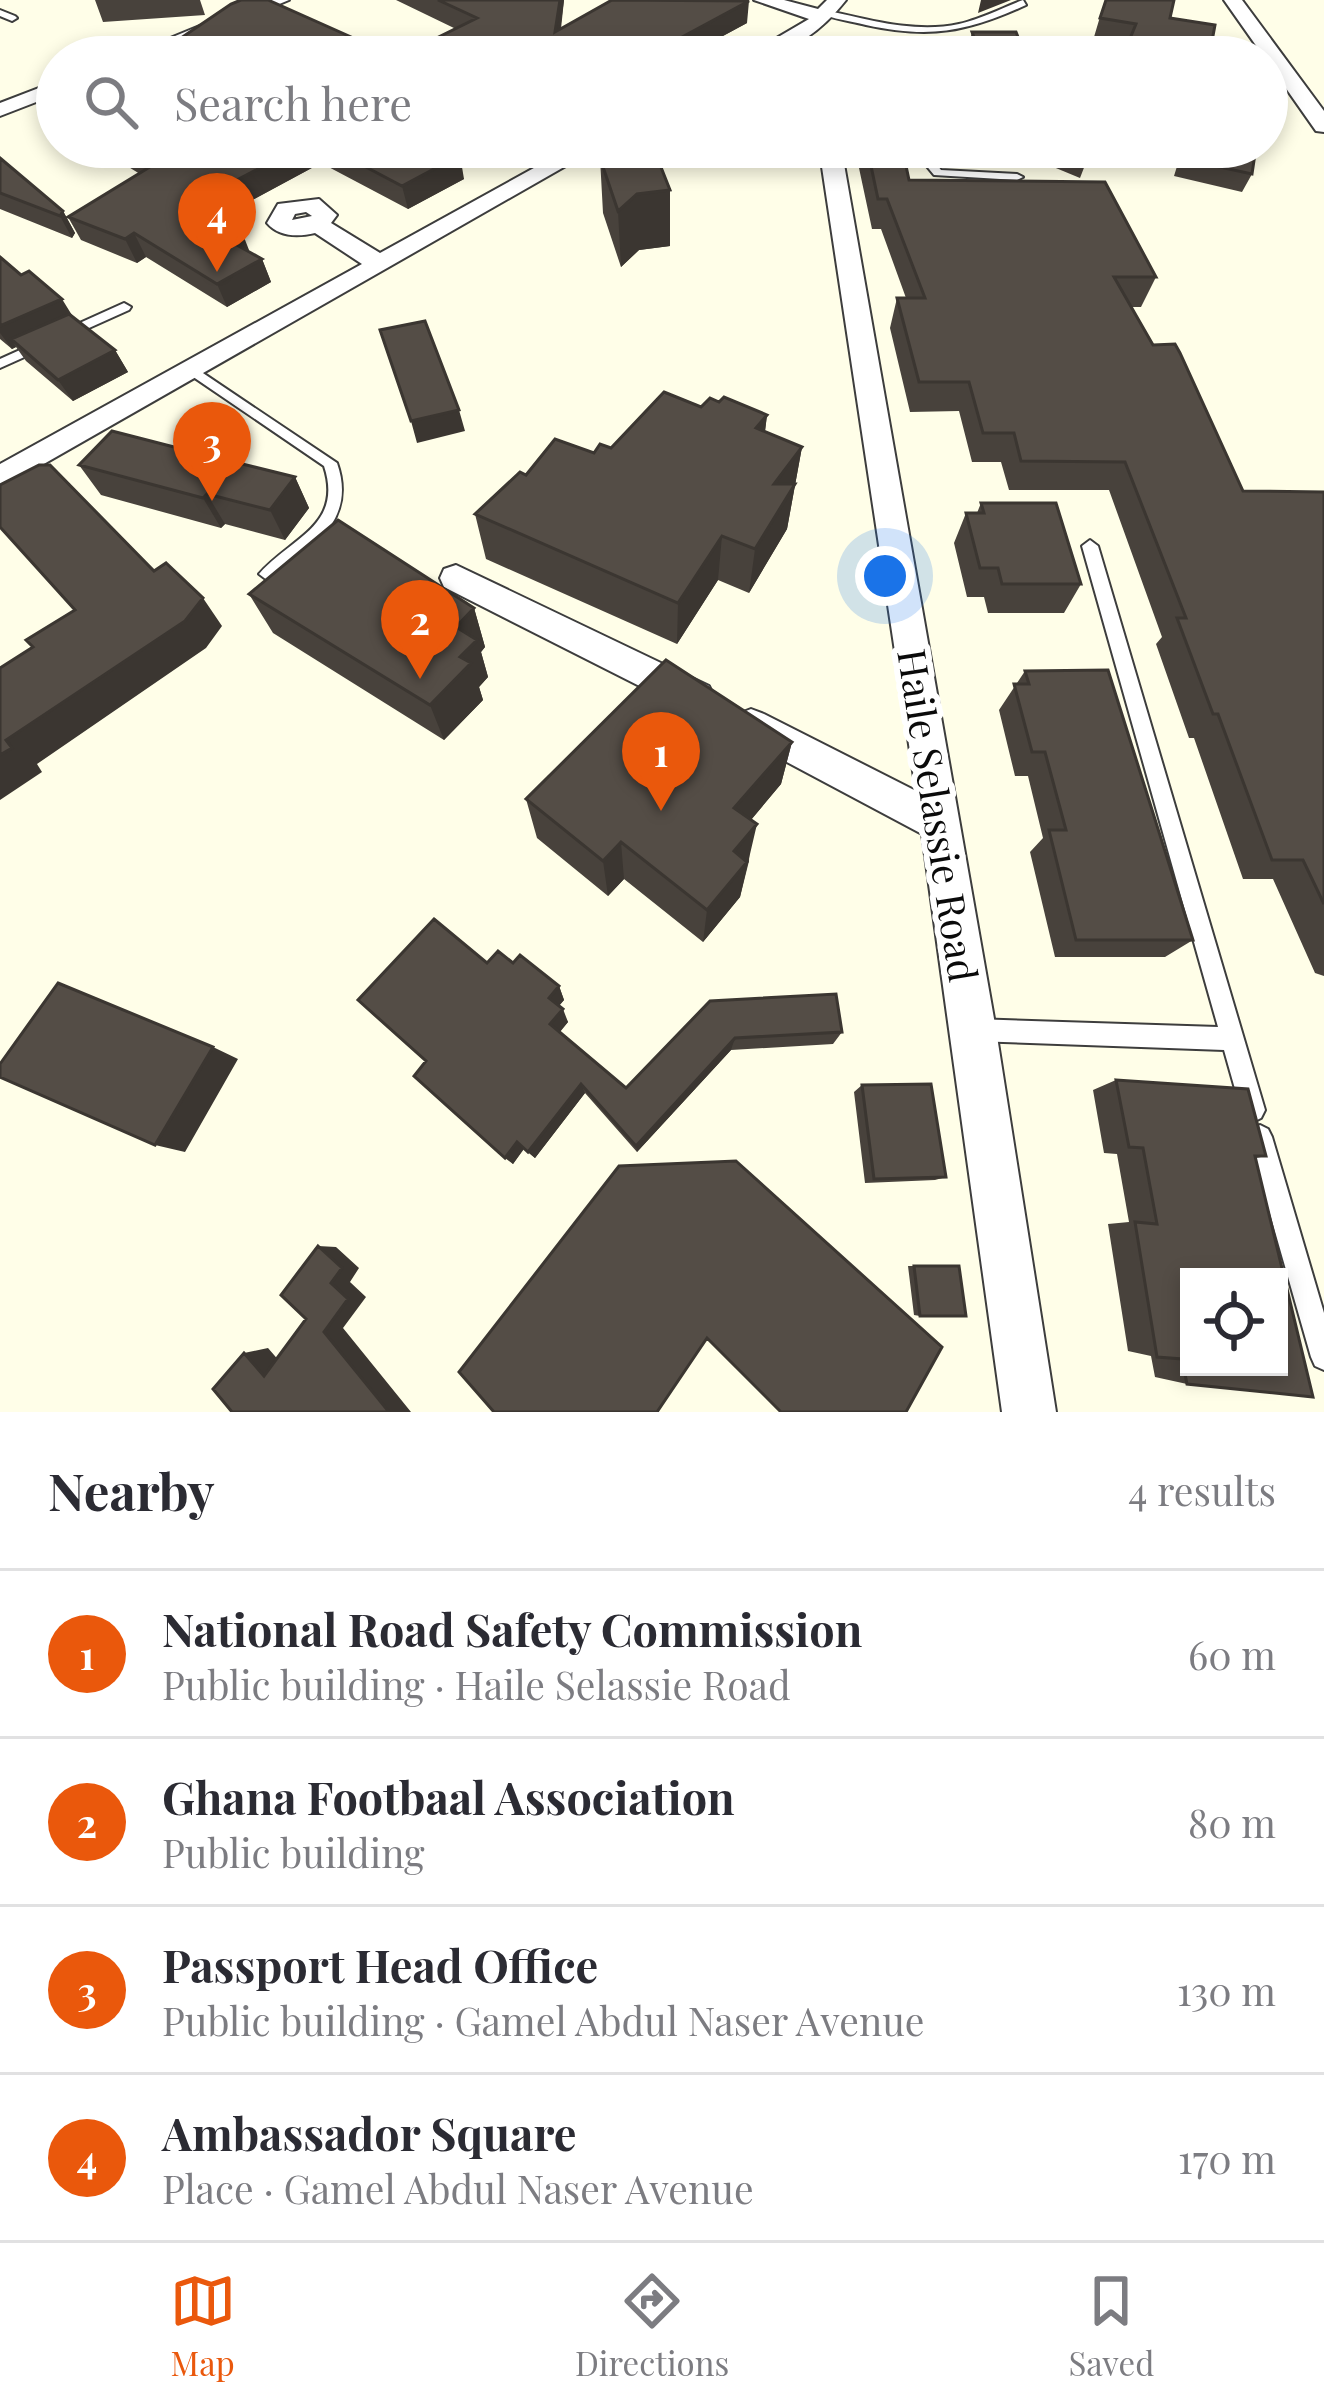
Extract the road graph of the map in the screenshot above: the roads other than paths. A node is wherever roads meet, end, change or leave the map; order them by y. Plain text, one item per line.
1 (280, 0) edge
2 (766, 0) edge
3 (1233, 0) edge
4 (1023, 3) dead end
5 (0, 14) edge
6 (823, 14) edge
7 (12, 18) dead end
8 (188, 36) edge
9 (788, 36) edge
10 (1259, 36) edge
11 (1288, 76) edge
12 (36, 95) edge
13 (0, 110) edge
14 (1324, 126) edge
15 (550, 168) edge
16 (833, 168) edge
17 (934, 168) edge
18 (1017, 177) edge
19 (317, 224) dead end
20 (379, 263) junction
21 (124, 307) dead end
22 (0, 364) edge
23 (191, 369) junction
24 (0, 478) edge
25 (1090, 546) dead end
26 (267, 574) edge
27 (456, 578) dead end
28 (940, 823) junction
29 (974, 1030) junction
30 (1232, 1039) junction
31 (1324, 1357) edge
32 (1030, 1412) edge

1 - 8 street
2 - 6 street
3 - 10 street
4 - 6 lane
5 - 7 lane
6 - 9 street
11 - 14 street
12 - 13 street
15 - 20 street
16 - 28 street, Haile Selassie Road
17 - 18 lane
19 - 20 street
20 - 23 street
21 - 22 lane
23 - 24 street
23 - 26 lane
25 - 30 lane
27 - 28 street
28 - 29 street, Haile Selassie Road
29 - 30 lane
29 - 32 street, Haile Selassie Road
30 - 31 lane

